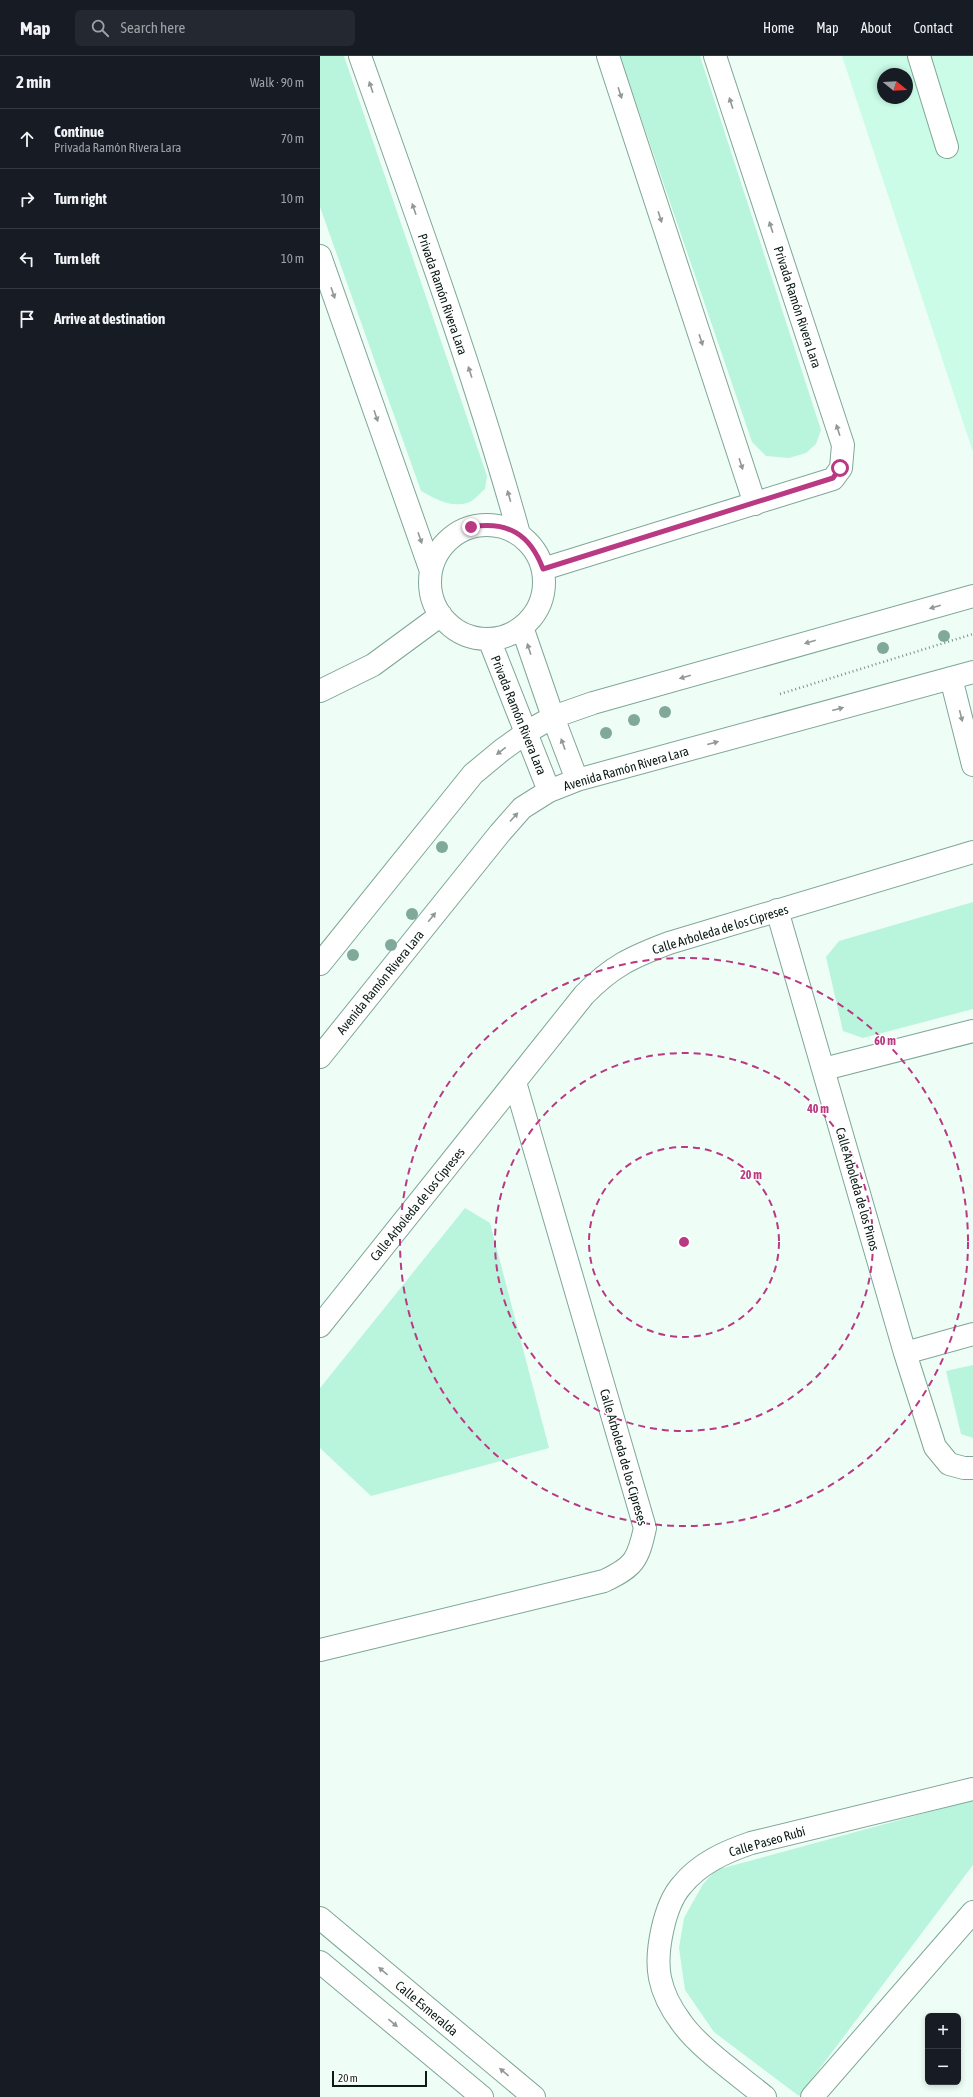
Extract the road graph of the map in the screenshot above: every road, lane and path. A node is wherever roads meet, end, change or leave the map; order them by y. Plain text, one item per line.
1 (360, 56) edge
2 (608, 56) edge
3 (715, 56) edge
4 (919, 56) edge
5 (947, 147) dead end
6 (320, 256) edge
7 (755, 504) junction
8 (520, 534) junction
9 (543, 569) junction
10 (431, 571) junction
11 (973, 596) edge
12 (440, 615) junction
13 (522, 627) junction
14 (489, 640) junction
15 (973, 672) edge
16 (951, 678) junction
17 (320, 691) edge
18 (553, 717) junction
19 (527, 732) junction
20 (973, 765) edge
21 (577, 780) junction
22 (550, 791) junction
23 (973, 852) edge
24 (778, 910) junction
25 (320, 964) edge
26 (973, 1031) edge
27 (320, 1057) edge
28 (824, 1069) junction
29 (515, 1082) junction
30 (320, 1326) edge
31 (973, 1334) edge
32 (905, 1353) junction
33 (973, 1468) edge
34 (320, 1650) edge
35 (973, 1789) edge
36 (973, 1912) edge
37 (320, 1918) edge
38 (320, 1962) edge
39 (482, 2097) edge
40 (534, 2097) edge
41 (765, 2097) edge
42 (812, 2097) edge

8 -> 1 street, Privada Ramón Rivera Lara
2 -> 7 street
7 -> 3 street, Privada Ramón Rivera Lara
4 - 5 street
6 -> 10 street
7 - 9 street, Privada Ramón Rivera Lara
8 - 9 street
8 - 10 street
9 - 13 street
10 - 12 street
11 -> 18 street
12 - 14 street
12 - 17 street
13 - 14 street
18 -> 13 street
14 - 19 street, Privada Ramón Rivera Lara
15 - 16 street, Avenida Ramón Rivera Lara
16 -> 20 street
21 -> 16 street, Avenida Ramón Rivera Lara
18 - 19 street
21 -> 18 street
19 - 22 street, Privada Ramón Rivera Lara
19 -> 25 street
21 - 22 street, Avenida Ramón Rivera Lara
27 -> 22 street, Avenida Ramón Rivera Lara
23 - 24 street, Calle Arboleda de los Cipreses
24 - 28 street, Calle Arboleda de los Pinos
24 - 29 street, Calle Arboleda de los Cipreses
26 - 28 street
28 - 32 street, Calle Arboleda de los Pinos
29 - 30 street, Calle Arboleda de los Cipreses
29 - 34 street, Calle Arboleda de los Cipreses
31 - 32 street
32 - 33 street, Calle Arboleda de los Pinos
35 - 41 street, Calle Paseo Rubí
36 - 42 street
40 -> 37 street, Calle Esmeralda
38 -> 39 street

